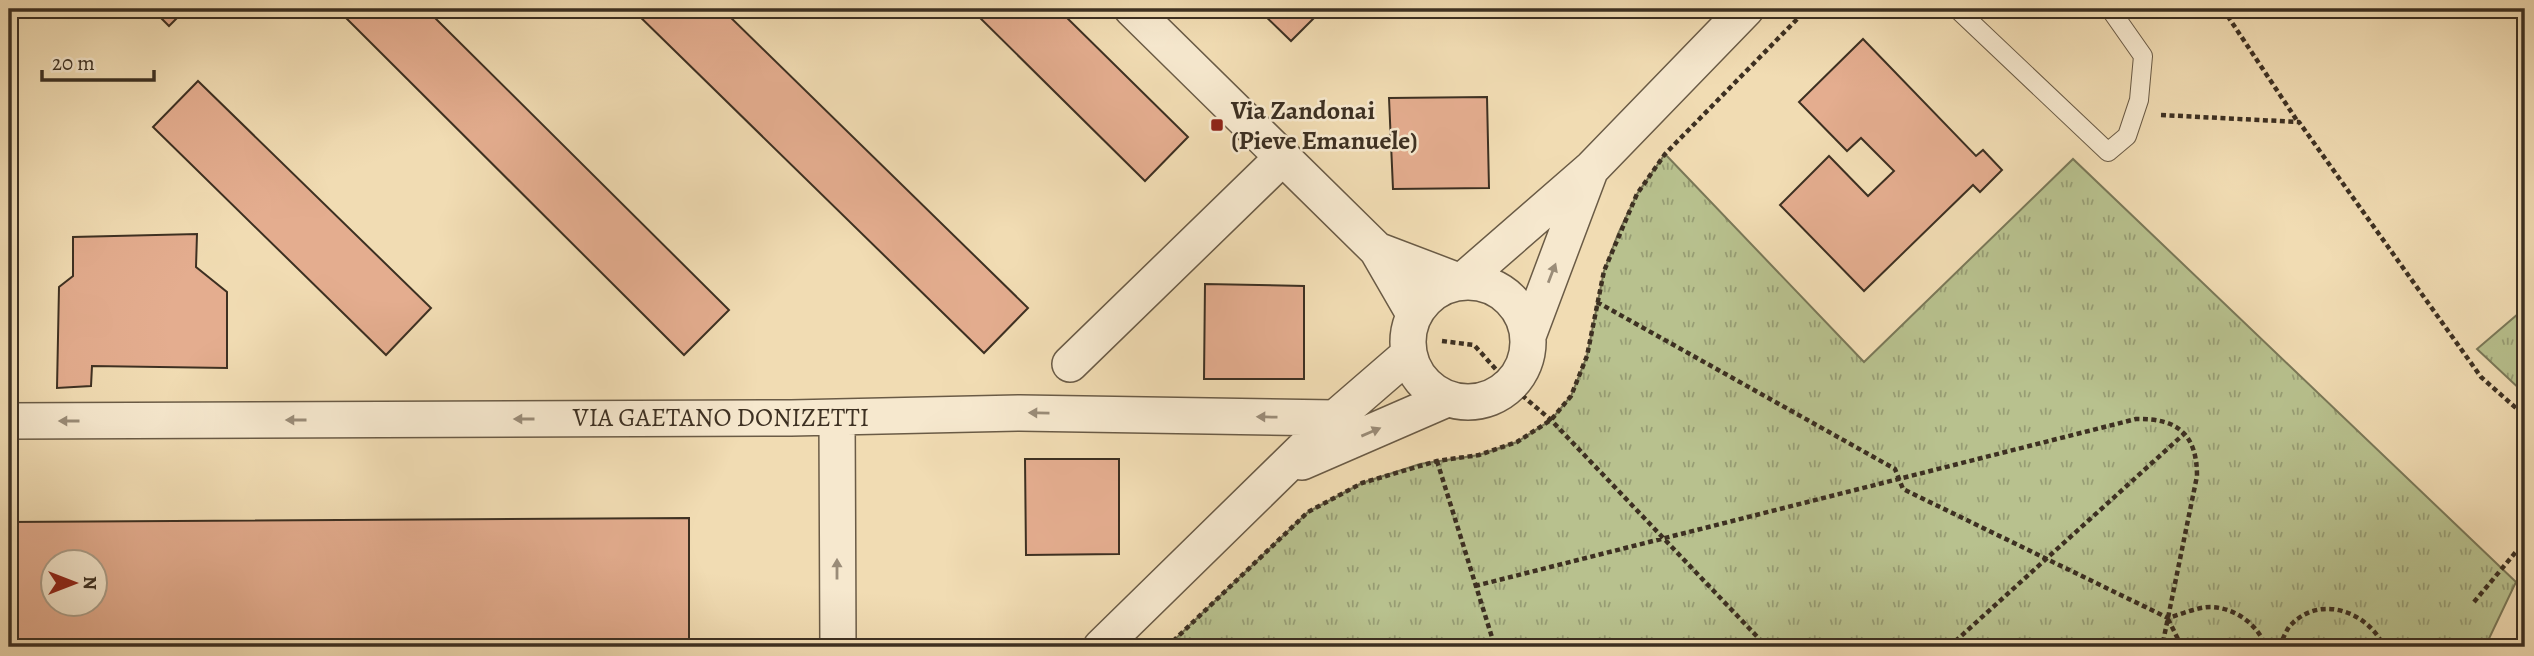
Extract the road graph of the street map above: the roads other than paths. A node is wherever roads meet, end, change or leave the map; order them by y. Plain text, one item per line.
1 (1132, 9) edge
2 (1746, 9) edge
3 (1957, 9) edge
4 (2109, 9) edge
5 (1283, 157) junction
6 (1592, 168) junction
7 (1377, 250) junction
8 (1461, 282) junction
9 (1414, 314) junction
10 (1528, 336) junction
11 (1424, 348) junction
12 (1070, 364) dead end
13 (1447, 399) junction
14 (837, 417) junction
15 (1335, 418) junction
16 (9, 421) edge
17 (1286, 469) junction
18 (837, 644) edge
19 (1101, 647) edge

1 - 5 street
2 - 6 street
3 - 4 lane
5 - 7 street
5 - 12 street
6 - 8 street
10 -> 6 street
7 - 8 street
7 - 9 street
8 - 9 street
8 - 10 street
9 - 11 street
10 - 13 street
11 - 13 street
11 - 15 street
17 -> 13 street
15 -> 14 street, VIA GAETANO DONIZETTI
14 -> 16 street, VIA GAETANO DONIZETTI
18 -> 14 street
15 - 17 street
17 - 19 street

